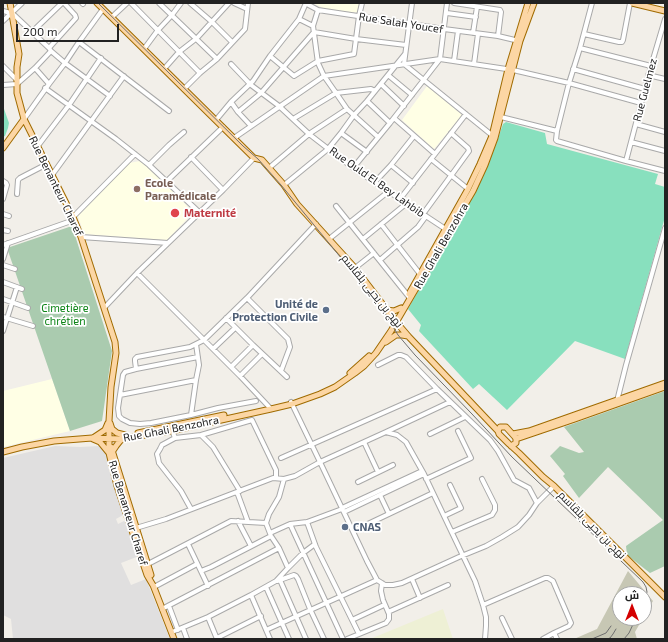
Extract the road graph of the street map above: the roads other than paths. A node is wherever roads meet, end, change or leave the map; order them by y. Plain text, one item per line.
1 (10, 3) edge
2 (22, 3) edge
3 (63, 3) edge
4 (97, 3) edge
5 (127, 3) edge
6 (131, 3) edge
7 (159, 3) edge
8 (181, 3) edge
9 (190, 3) edge
10 (229, 3) edge
11 (234, 3) edge
12 (248, 3) edge
13 (306, 3) edge
14 (362, 3) edge
15 (412, 3) edge
16 (448, 3) edge
17 (454, 3) edge
18 (528, 3) edge
19 (534, 3) edge
20 (592, 3) edge
21 (631, 3) edge
22 (477, 6) junction
23 (103, 9) junction
24 (248, 9) junction
25 (318, 10) junction
26 (3, 11) edge
27 (665, 11) edge
28 (11, 13) junction
29 (447, 13) junction
30 (172, 15) junction
31 (359, 16) junction
32 (112, 17) junction
33 (476, 17) junction
34 (299, 19) junction
35 (665, 19) edge
36 (3, 21) edge
37 (212, 22) junction
38 (410, 24) junction
39 (313, 26) junction
40 (444, 29) junction
41 (158, 30) junction
42 (458, 31) junction
43 (32, 32) junction
44 (314, 32) junction
45 (473, 33) junction
46 (478, 34) junction
47 (584, 34) junction
48 (498, 36) junction
49 (197, 38) junction
50 (356, 39) junction
51 (518, 41) junction
52 (79, 42) junction
53 (232, 42) junction
54 (406, 45) junction
55 (580, 48) junction
56 (50, 49) junction
57 (144, 49) junction
58 (180, 52) junction
59 (405, 54) junction
60 (270, 56) junction
61 (101, 58) junction
62 (217, 59) junction
63 (440, 59) junction
64 (318, 61) junction
65 (454, 61) junction
66 (65, 63) junction
67 (231, 64) dead end
68 (404, 64) junction
69 (474, 64) junction
70 (396, 65) junction
71 (3, 66) edge
72 (651, 66) junction
73 (283, 67) junction
74 (35, 68) junction
75 (164, 69) junction
76 (511, 69) junction
77 (573, 69) junction
78 (200, 73) junction
79 (388, 75) junction
80 (648, 75) junction
81 (124, 76) junction
82 (324, 76) junction
83 (87, 78) junction
84 (665, 79) edge
85 (424, 80) junction
86 (17, 82) junction
87 (568, 83) junction
88 (49, 84) junction
89 (251, 84) junction
90 (381, 84) junction
91 (3, 85) edge
92 (45, 88) junction
93 (184, 89) junction
94 (645, 89) junction
95 (375, 91) junction
96 (261, 93) junction
97 (336, 93) junction
98 (412, 95) junction
99 (110, 96) junction
100 (367, 101) junction
101 (231, 102) junction
102 (641, 103) junction
103 (69, 105) junction
104 (278, 106) junction
105 (404, 106) junction
106 (347, 109) junction
107 (169, 111) dead end
108 (238, 112) junction
109 (466, 114) junction
110 (354, 115) junction
111 (501, 117) junction
112 (394, 118) junction
113 (24, 119) junction
114 (293, 119) junction
115 (216, 120) junction
116 (92, 121) junction
117 (390, 123) junction
118 (636, 124) junction
119 (251, 126) junction
120 (223, 127) junction
121 (184, 132) dead end
122 (557, 132) junction
123 (665, 132) edge
124 (341, 133) junction
125 (451, 133) junction
126 (309, 134) junction
127 (414, 136) junction
128 (494, 137) junction
129 (234, 138) junction
130 (378, 138) junction
131 (631, 142) junction
132 (37, 147) junction
133 (3, 148) edge
134 (328, 149) junction
135 (665, 151) edge
136 (367, 152) junction
137 (135, 154) junction
138 (435, 154) junction
139 (191, 157) junction
140 (254, 158) junction
141 (431, 159) junction
142 (626, 161) junction
143 (47, 164) junction
144 (149, 165) junction
145 (391, 165) junction
146 (269, 168) junction
147 (353, 168) junction
148 (665, 171) edge
149 (52, 175) junction
150 (451, 175) junction
151 (3, 181) edge
152 (167, 181) junction
153 (375, 182) junction
154 (412, 183) junction
155 (284, 185) junction
156 (468, 189) junction
157 (223, 190) junction
158 (389, 192) junction
159 (17, 194) dead end
160 (3, 199) edge
161 (400, 199) junction
162 (407, 203) junction
163 (336, 206) dead end
164 (200, 213) junction
165 (3, 214) edge
166 (424, 215) junction
167 (9, 216) dead end
168 (74, 218) junction
169 (349, 222) junction
170 (316, 224) junction
171 (381, 224) junction
172 (665, 228) edge
173 (448, 231) junction
174 (81, 237) junction
175 (329, 239) junction
176 (363, 239) junction
177 (8, 243) junction
178 (168, 243) junction
179 (3, 245) edge
180 (397, 245) junction
181 (374, 253) junction
182 (3, 259) edge
183 (380, 260) junction
184 (3, 265) edge
185 (355, 268) junction
186 (15, 269) dead end
187 (137, 273) junction
188 (420, 274) junction
189 (3, 282) edge
190 (17, 287) junction
191 (22, 289) dead end
192 (409, 297) junction
193 (246, 298) junction
194 (3, 299) edge
195 (12, 302) junction
196 (28, 308) dead end
197 (104, 308) junction
198 (402, 308) junction
199 (387, 310) junction
200 (5, 317) edge
201 (226, 318) junction
202 (396, 321) junction
203 (33, 326) dead end
204 (235, 328) junction
205 (3, 331) edge
206 (409, 337) junction
207 (204, 340) junction
208 (196, 344) junction
209 (253, 345) junction
210 (380, 348) junction
211 (213, 349) junction
212 (262, 354) junction
213 (198, 357) junction
214 (378, 365) dead end
215 (231, 367) junction
216 (136, 369) junction
217 (281, 371) junction
218 (240, 376) junction
219 (287, 377) dead end
220 (196, 380) junction
221 (665, 383) edge
222 (665, 388) edge
223 (437, 389) junction
224 (120, 395) junction
225 (256, 401) dead end
226 (450, 402) junction
227 (617, 402) junction
228 (292, 403) junction
229 (270, 407) junction
230 (191, 415) junction
231 (465, 417) junction
232 (109, 421) junction
233 (500, 429) junction
234 (172, 430) junction
235 (458, 431) dead end
236 (386, 432) junction
237 (430, 434) dead end
238 (513, 434) junction
239 (201, 435) junction
240 (125, 437) junction
241 (92, 438) junction
242 (109, 438) junction
243 (175, 438) junction
244 (364, 442) junction
245 (514, 443) junction
246 (311, 444) junction
247 (3, 452) edge
248 (111, 452) junction
249 (281, 458) dead end
250 (320, 462) junction
251 (393, 465) dead end
252 (378, 472) junction
253 (423, 472) junction
254 (276, 478) junction
255 (284, 479) junction
256 (426, 479) junction
257 (482, 479) dead end
258 (358, 482) dead end
259 (450, 485) dead end
260 (554, 486) junction
261 (238, 491) junction
262 (433, 493) junction
263 (380, 495) junction
264 (537, 503) junction
265 (191, 509) junction
266 (343, 510) junction
267 (389, 514) junction
268 (444, 516) junction
269 (238, 521) junction
270 (248, 522) junction
271 (307, 522) junction
272 (266, 523) junction
273 (290, 524) junction
274 (136, 528) junction
275 (352, 531) junction
276 (452, 532) junction
277 (270, 534) junction
278 (188, 544) junction
279 (315, 544) junction
280 (251, 546) junction
281 (279, 548) junction
282 (303, 553) junction
283 (463, 556) junction
284 (148, 564) junction
285 (197, 564) junction
286 (288, 568) junction
287 (201, 571) junction
288 (412, 579) junction
289 (377, 580) junction
290 (278, 581) junction
291 (382, 583) junction
292 (448, 585) dead end
293 (208, 586) junction
294 (154, 587) junction
295 (266, 587) junction
296 (251, 595) junction
297 (341, 596) junction
298 (665, 597) edge
299 (420, 598) junction
300 (326, 602) junction
301 (384, 605) junction
302 (483, 605) junction
303 (169, 606) junction
304 (310, 609) junction
305 (162, 610) junction
306 (388, 612) junction
307 (261, 616) junction
308 (296, 616) junction
309 (208, 617) junction
310 (502, 618) dead end
311 (352, 620) junction
312 (282, 623) junction
313 (183, 628) junction
314 (178, 630) junction
315 (266, 630) junction
316 (172, 632) junction
317 (554, 633) junction
318 (359, 634) junction
319 (174, 639) edge
320 (187, 639) edge
321 (217, 639) edge
322 (270, 639) edge
323 (289, 639) edge
324 (306, 639) edge
325 (324, 639) edge
326 (343, 639) edge
327 (347, 639) edge
328 (485, 639) edge
329 (512, 639) edge
330 (543, 639) edge
331 (557, 639) edge

1 - 28 main road, Rue Benanteur Charef
2 - 28 street
3 - 43 street
3 - 56 street
4 - 23 main road, نهج بن يحيى بلقاسم
5 - 32 street
6 - 41 street
7 - 30 street
8 - 30 street
9 - 37 street
10 - 37 street
11 - 24 street
12 - 24 street
13 - 25 street, Rue Salah Youcef
13 - 34 street
14 - 31 street
15 - 38 street
16 - 29 street
17 - 22 street
18 - 51 main road, Rue Ghali Benzohra
19 - 51 main road, Rue Ghali Benzohra
20 - 47 street
21 - 27 main road
21 - 47 street
22 - 33 street
22 - 48 street
23 - 32 main road, نهج بن يحيى بلقاسم
23 - 52 street
24 - 53 street
25 - 31 street, Rue Salah Youcef
25 - 39 street
26 - 28 street
28 - 36 street
28 - 43 street
28 - 86 main road, Rue Benanteur Charef
29 - 33 street
29 - 40 street
30 - 41 street
30 - 49 street
31 - 38 street, Rue Salah Youcef
31 - 50 street
32 - 57 main road, نهج بن يحيى بلقاسم
33 - 45 street
34 - 39 street
34 - 60 street
35 - 72 street, Rue Guelmez
37 - 49 street
37 - 53 street
38 - 40 street, Rue Salah Youcef
38 - 54 street
39 - 44 street
40 - 42 street, Rue Salah Youcef
40 - 63 street
41 - 57 street
41 - 58 street
42 - 45 street, Rue Salah Youcef
42 - 65 street
43 - 56 street
44 - 50 street
44 - 64 street
44 - 73 street
45 - 46 street, Rue Salah Youcef
46 - 48 street, Rue Salah Youcef
46 - 69 street
47 - 55 street
48 - 51 street, Rue Salah Youcef
49 - 58 street
49 - 62 street
50 - 54 street
50 - 64 street
51 - 76 main road, Rue Ghali Benzohra
52 - 61 street
52 - 66 street
53 - 62 street
54 - 59 street
55 - 72 street
55 - 77 street
56 - 66 street
56 - 74 street
57 - 75 main road, نهج بن يحيى بلقاسم
58 - 75 street
58 - 78 street
59 - 68 street
59 - 70 street
60 - 73 street
60 - 89 street
61 - 81 street
61 - 83 street
62 - 78 street
63 - 65 street
63 - 68 street
63 - 85 street
64 - 73 street
64 - 82 street
65 - 69 street
66 - 83 street
66 - 88 street
67 - 89 street, Rue Ould El Bey Lahbib
68 - 70 street
68 - 85 street
69 - 76 street
70 - 79 street
70 - 82 street
71 - 86 street
72 - 80 street, Rue Guelmez
73 - 96 street
74 - 86 street
74 - 88 street
75 - 93 main road, نهج بن يحيى بلقاسم
76 - 87 street
76 - 111 main road, Rue Ghali Benzohra
76 - 128 main road, Rue Ghali Benzohra
77 - 87 street
77 - 94 street
78 - 93 street
79 - 90 street
79 - 98 street
80 - 84 street
80 - 94 street, Rue Guelmez
81 - 99 street
81 - 107 street
82 - 97 street
82 - 104 street
83 - 99 street
83 - 103 street
85 - 98 street
85 - 109 street
86 - 91 street
86 - 113 main road, Rue Benanteur Charef
87 - 102 street
87 - 122 street
88 - 92 street
89 - 96 street, Rue Ould El Bey Lahbib
89 - 101 street
90 - 95 street
90 - 105 street
92 - 103 street
92 - 113 street
93 - 115 main road, نهج بن يحيى بلقاسم
94 - 102 street, Rue Guelmez
95 - 97 street
95 - 100 street
96 - 104 street, Rue Ould El Bey Lahbib
96 - 108 street
97 - 106 street
97 - 114 street
98 - 105 street
99 - 116 street
100 - 110 street
100 - 117 street
101 - 108 street
101 - 115 street
102 - 118 street, Rue Guelmez
103 - 116 street
103 - 132 street
104 - 114 street, Rue Ould El Bey Lahbib
104 - 119 street
105 - 112 street
106 - 110 street
106 - 126 street
108 - 119 street
109 - 125 street
109 - 128 street
110 - 124 street
110 - 130 street
111 - 122 street
111 - 128 main road, Rue Ghali Benzohra
112 - 117 street
112 - 127 street
113 - 132 main road, Rue Benanteur Charef
113 - 133 main road
114 - 126 street, Rue Ould El Bey Lahbib
115 - 120 main road, نهج بن يحيى بلقاسم
116 - 137 street
116 - 149 street
117 - 130 street
118 - 123 street
118 - 131 street, Rue Guelmez
119 - 129 street
120 - 129 main road, نهج بن يحيى بلقاسم
120 - 139 street
121 - 144 street
122 - 142 street
124 - 134 street
124 - 136 street
125 - 138 street
125 - 150 street
126 - 134 street, Rue Ould El Bey Lahbib
126 - 146 street
127 - 138 street
127 - 145 street
128 - 156 main road, Rue Ghali Benzohra
128 - 173 main road, Rue Ghali Benzohra
129 - 140 main road, نهج بن يحيى بلقاسم
130 - 136 street
131 - 135 street
131 - 142 street, Rue Guelmez
132 - 143 main road, Rue Benanteur Charef
134 - 147 street, Rue Ould El Bey Lahbib
134 - 155 street
136 - 147 street
137 - 144 street
137 - 168 street
138 - 141 street
139 - 152 street
139 - 157 street
140 - 146 main road, نهج بن يحيى بلقاسم
140 - 157 street
141 - 150 street
141 - 154 street
142 - 148 street
143 - 149 main road, Rue Benanteur Charef
143 - 159 street
144 - 152 street
145 - 153 street
145 - 154 street
146 - 155 main road, نهج بن يحيى بلقاسم
147 - 153 street, Rue Ould El Bey Lahbib
149 - 168 main road, Rue Benanteur Charef
150 - 156 street
150 - 166 street
151 - 160 street
152 - 164 street
153 - 158 street, Rue Ould El Bey Lahbib
154 - 161 street
155 - 170 main road, نهج بن يحيى بلقاسم
156 - 173 main road, Rue Ghali Benzohra
157 - 164 street
158 - 161 street, Rue Ould El Bey Lahbib
158 - 169 street
161 - 162 street, Rue Ould El Bey Lahbib
162 - 166 street, Rue Ould El Bey Lahbib
162 - 171 street
163 - 169 street
164 - 178 street
165 - 167 street
166 - 173 street, Rue Ould El Bey Lahbib
166 - 180 street
168 - 174 main road, Rue Benanteur Charef
168 - 177 street
169 - 175 street
169 - 176 street
170 - 175 main road, نهج بن يحيى بلقاسم
170 - 193 street
171 - 176 street
171 - 180 street
172 - 227 street
173 - 188 main road, Rue Ghali Benzohra
173 - 192 main road, Rue Ghali Benzohra
174 - 178 street
174 - 197 main road, Rue Benanteur Charef
175 - 185 main road, نهج بن يحيى بلقاسم
176 - 181 street
177 - 179 street
177 - 182 street
178 - 187 street
180 - 183 street
180 - 188 street
181 - 183 street
181 - 185 street
183 - 192 street
184 - 186 street
185 - 199 main road, نهج بن يحيى بلقاسم
187 - 197 street
187 - 207 street
188 - 192 main road, Rue Ghali Benzohra
189 - 190 street
190 - 191 street
190 - 195 street
192 - 198 main road, Rue Ghali Benzohra
192 - 202 main road, Rue Ghali Benzohra
193 - 201 street
193 - 217 street
194 - 195 street
195 - 196 street
195 - 200 street
197 - 232 main road, Rue Benanteur Charef
198 - 199 main road
198 - 202 main road, Rue Ghali Benzohra
199 - 202 main road, نهج بن يحيى بلقاسم
200 - 203 street
200 - 205 street
201 - 204 street
201 - 207 street
202 - 206 main road, نهج بن يحيى بلقاسم
202 - 210 main road, Rue Ghali Benzohra
202 - 228 main road, Rue Ghali Benzohra
204 - 209 street
204 - 211 street
206 - 210 main road
206 - 233 main road, نهج بن يحيى بلقاسم
207 - 208 street
207 - 211 street
208 - 213 street
208 - 216 street
209 - 212 street
209 - 215 street
210 - 228 main road, Rue Ghali Benzohra
211 - 215 street
212 - 217 street
212 - 218 street
213 - 216 street
213 - 220 street
214 - 223 street
215 - 218 street
216 - 224 street
217 - 219 street
218 - 229 street
220 - 224 street
220 - 230 street
221 - 227 main road
222 - 227 main road
223 - 226 street
223 - 246 street
224 - 230 street
225 - 230 street
226 - 231 street
226 - 236 street
227 - 238 main road
227 - 245 main road
228 - 229 main road, Rue Ghali Benzohra
228 - 246 street
229 - 234 main road, Rue Ghali Benzohra
229 - 240 main road, Rue Ghali Benzohra
231 - 237 street
231 - 264 street
232 - 240 main road
232 - 241 main road
232 - 242 main road, Rue Benanteur Charef
233 - 238 main road
233 - 245 main road
234 - 240 main road, Rue Ghali Benzohra
234 - 243 street
235 - 256 street
236 - 244 street
236 - 253 street
238 - 245 main road
239 - 243 street
239 - 254 street
239 - 261 street
240 - 242 main road, Rue Ghali Benzohra
240 - 248 main road
241 - 242 main road, Rue Ghali Benzohra
241 - 247 main road, Rue Ghali Benzohra
241 - 248 main road
242 - 248 main road, Rue Benanteur Charef
243 - 265 street
244 - 250 street
244 - 252 street
245 - 260 main road, نهج بن يحيى بلقاسم
246 - 249 street
246 - 250 street
248 - 274 main road, Rue Benanteur Charef
248 - 294 main road, Rue Benanteur Charef
250 - 255 street
250 - 266 street
251 - 252 street
252 - 258 street
253 - 256 street
253 - 263 street
253 - 266 street
254 - 255 street
254 - 261 street
255 - 272 street
256 - 262 street
257 - 276 street
259 - 268 street
260 - 264 street
260 - 298 main road, نهج بن يحيى بلقاسم
261 - 265 street
261 - 270 street
262 - 267 street
262 - 268 street
263 - 266 street
263 - 267 street
264 - 283 street
265 - 274 street
266 - 271 street
266 - 275 street
267 - 275 street
268 - 276 street
269 - 270 street
269 - 278 street
269 - 280 street
270 - 272 street
271 - 273 street
271 - 279 street
272 - 277 street
273 - 277 street
273 - 282 street
274 - 284 main road, Rue Benanteur Charef
275 - 289 street
276 - 283 street
277 - 280 street
277 - 281 street
278 - 284 street
278 - 285 street
279 - 282 street
279 - 297 street
280 - 287 street
281 - 286 street
281 - 293 street
282 - 286 street
282 - 300 street
283 - 288 street
283 - 302 street
284 - 294 main road, Rue Benanteur Charef
285 - 287 street
285 - 294 street
286 - 290 street
287 - 293 street
288 - 291 street
288 - 299 street
289 - 291 street
289 - 297 street
290 - 295 street
290 - 304 street
290 - 308 street
291 - 301 street
292 - 299 street
293 - 303 street
294 - 305 main road, Rue Benanteur Charef
295 - 296 street
295 - 312 street
296 - 307 street
296 - 309 street
297 - 300 street
297 - 311 street
299 - 306 street
300 - 304 street
300 - 326 street
301 - 306 street
301 - 311 street
302 - 317 street
302 - 328 street
303 - 305 street
303 - 314 street
304 - 308 street
304 - 325 street
305 - 316 main road, Rue Benanteur Charef
306 - 318 street
307 - 315 street
307 - 321 street
308 - 312 street
308 - 324 street
309 - 313 street
309 - 321 street
310 - 329 street
311 - 318 street
312 - 315 street
312 - 323 street
313 - 314 street
313 - 320 street
314 - 316 street
315 - 322 street
316 - 319 main road, Rue Benanteur Charef
317 - 330 street
317 - 331 street
318 - 327 street

